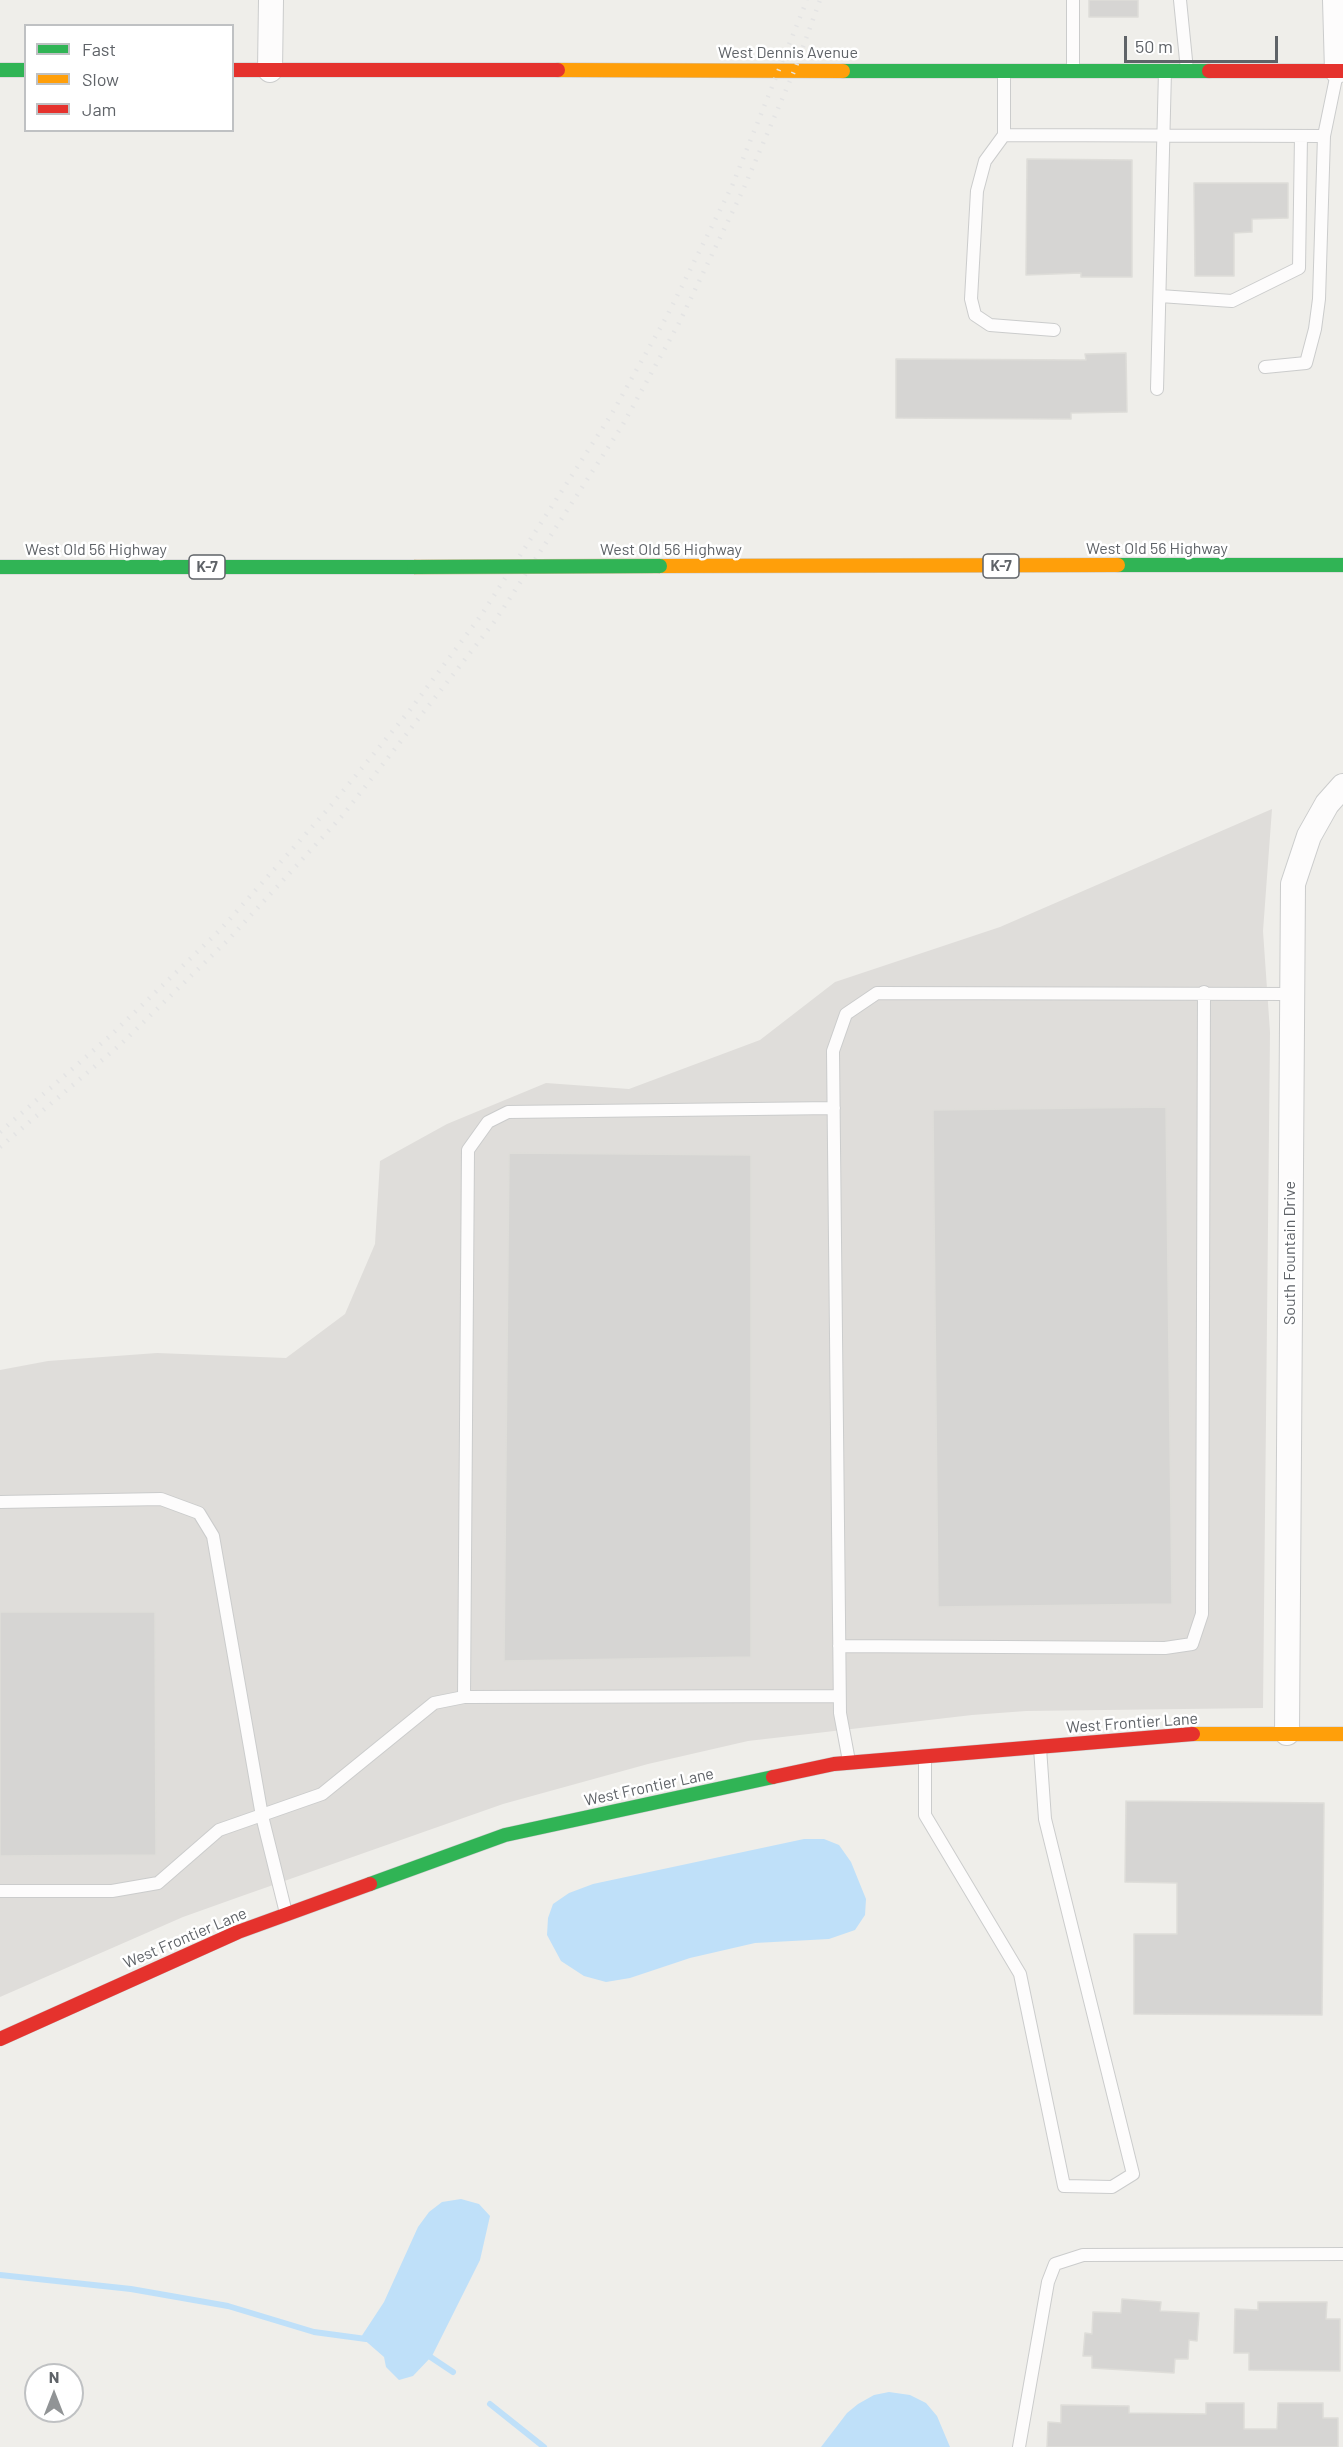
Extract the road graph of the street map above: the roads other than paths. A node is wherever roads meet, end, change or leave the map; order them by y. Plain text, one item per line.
1 (271, 0) edge
2 (1073, 0) edge
3 (1180, 0) edge
4 (1335, 0) edge
5 (0, 70) edge
6 (24, 70) edge
7 (234, 70) edge
8 (270, 70) junction
9 (1004, 70) junction
10 (1073, 70) junction
11 (1165, 70) junction
12 (1187, 70) junction
13 (1340, 70) edge
14 (1004, 135) junction
15 (1163, 136) junction
16 (1301, 136) junction
17 (1324, 136) junction
18 (1160, 296) junction
19 (1054, 330) dead end
20 (1265, 368) dead end
21 (1157, 389) dead end
22 (1343, 565) edge
23 (0, 567) edge
24 (1343, 786) edge
25 (1204, 993) junction
26 (1291, 993) junction
27 (834, 1108) junction
28 (0, 1502) edge
29 (839, 1646) junction
30 (839, 1696) junction
31 (464, 1697) junction
32 (1287, 1733) junction
33 (1343, 1734) edge
34 (1040, 1746) junction
35 (925, 1756) junction
36 (849, 1762) junction
37 (262, 1816) junction
38 (0, 1891) edge
39 (287, 1914) junction
40 (0, 2039) edge
41 (1343, 2253) edge
42 (1019, 2447) edge

1 - 8 street
2 - 10 lane
3 - 12 lane
4 - 13 street
5 - 6 main road
7 - 8 main road, West Dennis Avenue
8 - 9 main road, West Dennis Avenue
9 - 10 main road, West Dennis Avenue
9 - 14 lane
10 - 11 main road, West Dennis Avenue
11 - 12 main road, West Dennis Avenue
11 - 15 lane
12 - 13 main road, West Dennis Avenue
13 - 17 lane
14 - 15 lane
14 - 19 lane
15 - 16 lane
15 - 18 lane
16 - 17 lane
16 - 18 lane
17 - 20 lane
18 - 21 lane
22 - 23 main road, West Old 56 Highway / K-7, bridge
24 - 26 street, South Fountain Drive
25 - 26 lane
25 - 27 lane
25 - 29 lane
26 - 32 street, South Fountain Drive
27 - 29 lane
27 - 31 lane
28 - 37 lane
29 - 30 lane
30 - 31 lane
30 - 36 lane
31 - 37 lane
32 - 33 main road, West Frontier Lane
32 - 34 main road, West Frontier Lane
34 - 35 main road, West Frontier Lane
34 - 35 lane
35 - 36 main road, West Frontier Lane
36 - 39 main road, West Frontier Lane
37 - 38 lane
37 - 39 lane
39 - 40 main road, West Frontier Lane
41 - 42 lane

